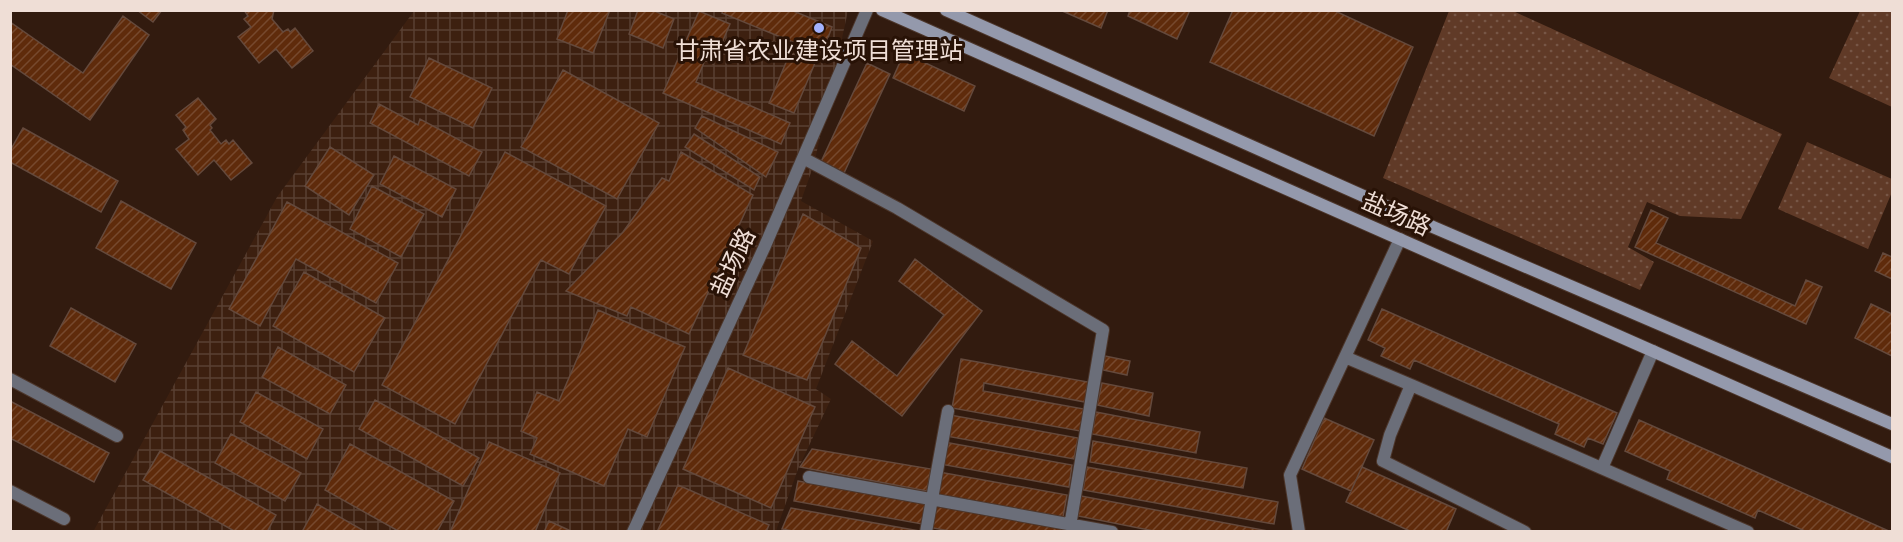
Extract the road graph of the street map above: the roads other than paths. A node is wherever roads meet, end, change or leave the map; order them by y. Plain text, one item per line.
1 (867, 10) edge
2 (882, 10) edge
3 (946, 10) edge
4 (803, 158) junction
5 (1400, 239) junction
6 (1653, 351) junction
7 (1345, 357) junction
8 (10, 379) edge
9 (1411, 385) junction
10 (948, 411) dead end
11 (1893, 424) edge
12 (117, 436) dead end
13 (1893, 457) edge
14 (1602, 468) junction
15 (809, 477) dead end
16 (10, 491) edge
17 (932, 499) junction
18 (64, 519) dead end
19 (1070, 528) edge
20 (1505, 528) edge
21 (633, 531) edge
22 (926, 531) edge
23 (1112, 531) edge
24 (1299, 531) edge
25 (1525, 531) edge
26 (1748, 531) edge

1 - 4 street, 盐场路
2 - 5 main road, 盐场路
3 - 11 main road, 盐场路
4 - 19 street
4 - 21 street, 盐场路
5 - 6 main road, 盐场路
5 - 7 street
6 - 13 main road, 盐场路
6 - 14 street
7 - 9 street
7 - 24 street
8 - 12 street
9 - 14 street
9 - 20 street
10 - 17 street
14 - 26 street
15 - 17 street
16 - 18 street
17 - 19 street
17 - 22 street
19 - 23 street
20 - 25 street

